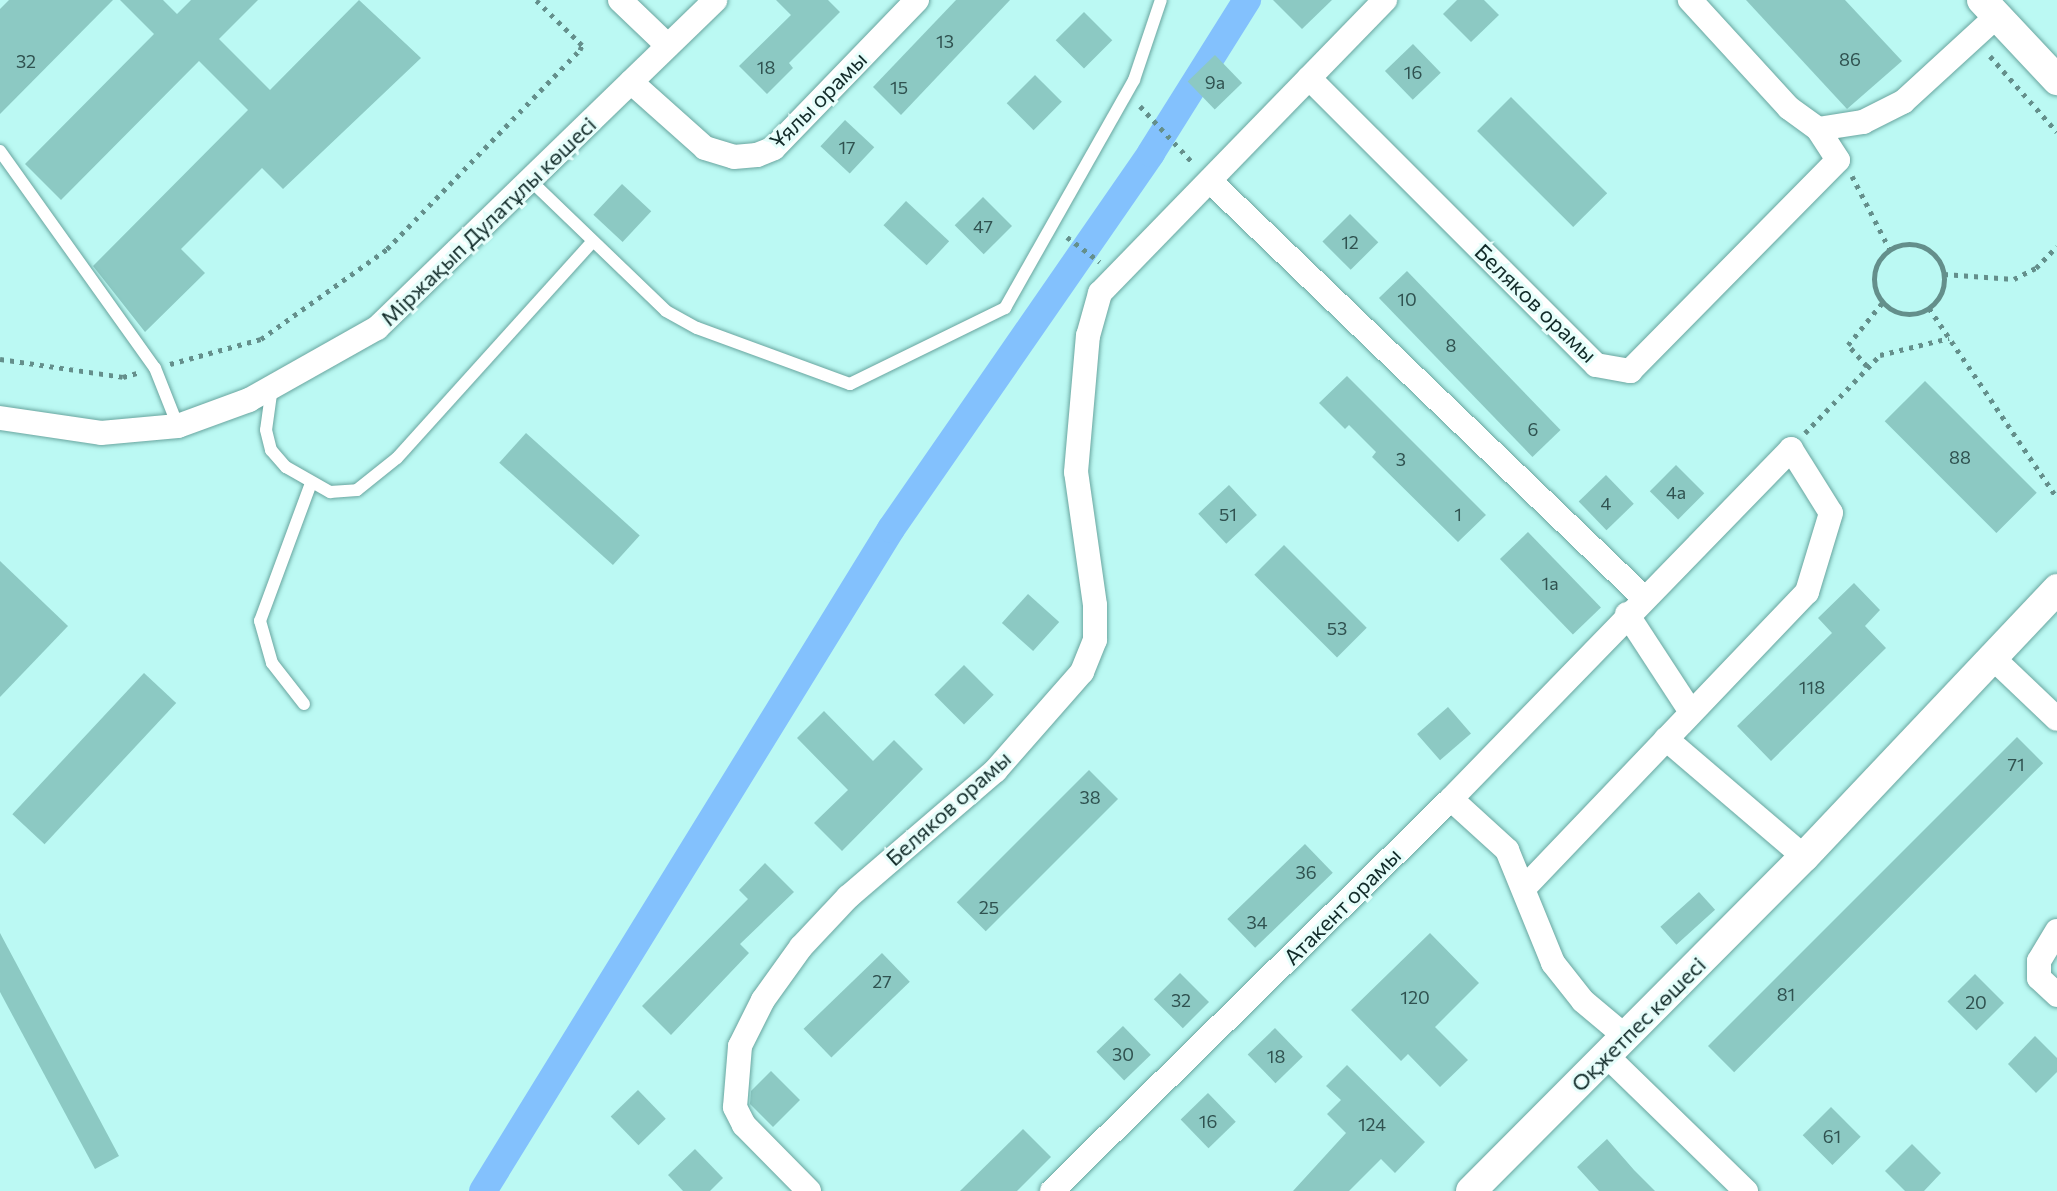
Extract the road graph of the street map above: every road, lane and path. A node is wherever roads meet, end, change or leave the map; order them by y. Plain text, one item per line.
1 (536, 0) edge
2 (620, 0) edge
3 (715, 0) edge
4 (917, 0) edge
5 (1161, 0) edge
6 (1385, 0) edge
7 (1690, 0) edge
8 (1990, 7) edge
9 (1974, 37) junction
10 (668, 46) junction
11 (1309, 78) junction
12 (2057, 80) edge
13 (631, 82) junction
14 (1127, 92) junction
15 (1818, 129) junction
16 (2057, 132) edge
17 (0, 151) edge
18 (1184, 152) dead end
19 (1838, 160) junction
20 (531, 181) junction
21 (1210, 181) junction
22 (1053, 227) junction
23 (593, 241) junction
24 (2057, 246) edge
25 (1890, 250) junction
26 (1087, 251) dead end
27 (1944, 274) junction
28 (1883, 302) junction
29 (1929, 308) junction
30 (1949, 338) junction
31 (0, 359) edge
32 (1867, 366) junction
33 (155, 368) junction
34 (272, 387) junction
35 (0, 418) edge
36 (178, 426) junction
37 (1791, 449) junction
38 (311, 483) junction
39 (2057, 498) edge
40 (2057, 589) edge
41 (1635, 606) junction
42 (1993, 658) junction
43 (304, 704) dead end
44 (1691, 712) junction
45 (2057, 719) edge
46 (1666, 739) junction
47 (1451, 799) junction
48 (1804, 857) junction
49 (1526, 886) junction
50 (2057, 931) edge
51 (2057, 995) edge
52 (1616, 1047) junction
53 (809, 1191) edge
54 (1052, 1191) edge
55 (1471, 1191) edge
56 (1746, 1191) edge

1 - 33 path
2 - 10 street
3 - 10 street, Міржақып Дулатұлы көшесі
4 - 13 street, Ұялы орамы
5 - 14 lane
6 - 11 street, Беляков орамы
7 - 15 street
8 - 9 street
8 - 12 street
9 - 15 street
9 - 16 path
10 - 13 street, Міржақып Дулатұлы көшесі
11 - 19 street, Беляков орамы
11 - 21 street, Беляков орамы
13 - 20 street, Міржақып Дулатұлы көшесі
14 - 18 path
14 - 22 lane
15 - 19 street
17 - 33 lane
19 - 25 path
20 - 23 lane
20 - 34 street, Міржақып Дулатұлы көшесі
21 - 41 street
21 - 53 street, Беляков орамы
22 - 23 lane
22 - 26 path
23 - 38 lane
24 - 27 path
25 - 27 path
25 - 28 path
27 - 29 path
28 - 29 path
28 - 32 path
29 - 30 path
30 - 32 path
30 - 39 path
31 - 33 path
32 - 37 path
33 - 36 lane
34 - 36 street, Міржақып Дулатұлы көшесі
34 - 38 lane
35 - 36 street, Міржақып Дулатұлы көшесі
37 - 41 street, Атакент орамы
37 - 44 street
38 - 43 lane
40 - 42 street, Оқжетпес көшесі
41 - 44 street
41 - 47 street, Атакент орамы
42 - 45 street
42 - 48 street, Оқжетпес көшесі
44 - 46 street
46 - 48 street
46 - 49 street
47 - 49 street
47 - 54 street, Атакент орамы
48 - 52 street, Оқжетпес көшесі
49 - 52 street
50 - 51 street
52 - 55 street, Оқжетпес көшесі
52 - 56 street

